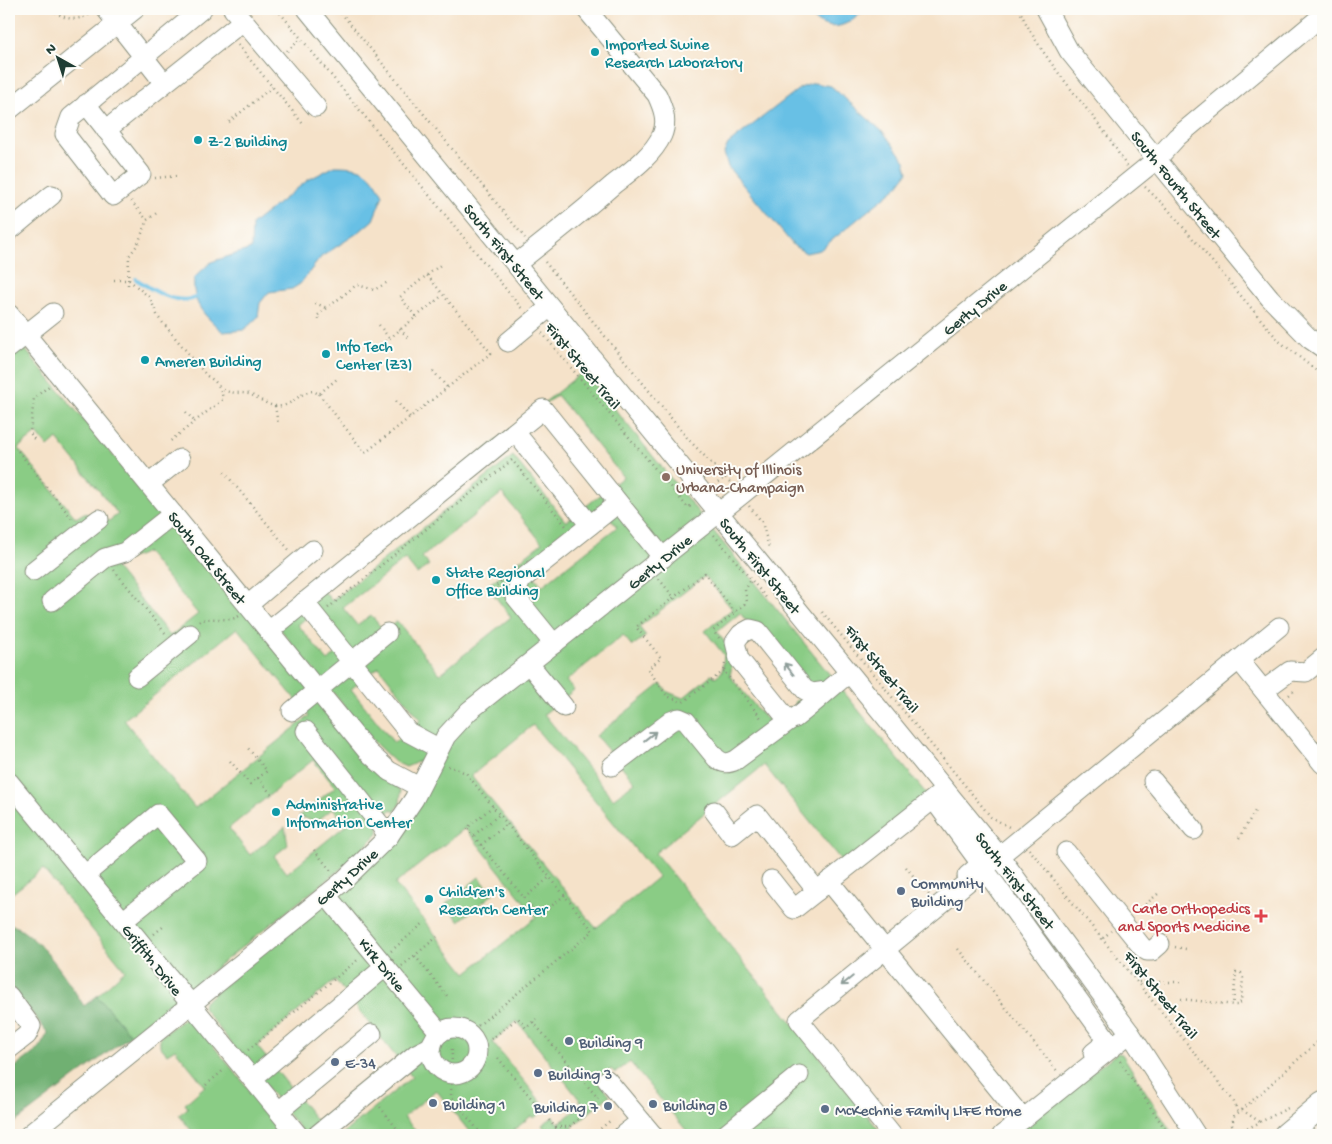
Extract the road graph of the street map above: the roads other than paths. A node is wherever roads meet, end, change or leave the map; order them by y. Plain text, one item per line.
1 (135, 9) edge
2 (202, 9) edge
3 (308, 9) edge
4 (586, 9) edge
5 (1046, 9) edge
6 (106, 15) edge
7 (238, 15) edge
8 (1323, 16) edge
9 (144, 56) junction
10 (164, 83) junction
11 (86, 104) junction
12 (316, 108) dead end
13 (9, 110) edge
14 (106, 130) junction
15 (1157, 159) junction
16 (52, 196) dead end
17 (9, 230) edge
18 (516, 264) junction
19 (550, 307) junction
20 (53, 313) dead end
21 (9, 314) edge
22 (26, 335) junction
23 (508, 342) dead end
24 (9, 348) edge
25 (1323, 348) edge
26 (515, 432) junction
27 (180, 459) dead end
28 (148, 484) junction
29 (618, 503) junction
30 (719, 512) junction
31 (173, 514) junction
32 (99, 519) dead end
33 (590, 525) junction
34 (306, 556) road end
35 (657, 563) junction
36 (33, 570) dead end
37 (52, 601) dead end
38 (304, 602) junction
39 (244, 610) junction
40 (1279, 627) dead end
41 (192, 630) road end
42 (269, 631) junction
43 (387, 633) dead end
44 (554, 644) junction
45 (1323, 658) edge
46 (1240, 660) junction
47 (352, 662) junction
48 (528, 664) junction
49 (848, 674) junction
50 (137, 677) dead end
51 (317, 690) junction
52 (1264, 690) junction
53 (827, 691) junction
54 (564, 708) dead end
55 (292, 711) dead end
56 (790, 720) junction
57 (306, 730) dead end
58 (435, 754) junction
59 (1323, 764) edge
60 (612, 766) dead end
61 (1153, 781) dead end
62 (9, 782) edge
63 (419, 787) junction
64 (941, 797) junction
65 (714, 811) dead end
66 (1194, 830) dead end
67 (389, 836) junction
68 (1066, 852) dead end
69 (1000, 857) junction
70 (85, 875) junction
71 (990, 876) dead end
72 (772, 880) dead end
73 (823, 886) junction
74 (326, 895) junction
75 (928, 908) road end
76 (123, 922) junction
77 (1160, 944) dead end
78 (885, 950) junction
79 (390, 963) junction
80 (9, 996) edge
81 (190, 1003) junction
82 (1130, 1033) junction
83 (372, 1034) dead end
84 (436, 1039) junction
85 (9, 1049) edge
86 (799, 1075) dead end
87 (252, 1079) junction
88 (610, 1083) road end
89 (1033, 1100) dead end
90 (1323, 1104) edge
91 (279, 1112) junction
92 (1023, 1119) junction
93 (1280, 1126) edge
94 (647, 1128) edge
95 (28, 1135) edge
96 (298, 1135) edge
97 (317, 1135) edge
98 (624, 1135) edge
99 (725, 1135) edge
100 (892, 1135) edge
101 (1002, 1135) edge
102 (1196, 1135) edge

1 - 6 street
2 - 9 street
3 - 18 street, South First Street
4 - 18 street
5 - 15 street, South Fourth Street
6 - 9 street
6 - 13 street
7 - 10 street
7 - 12 street
8 - 15 street, Gerty Drive
9 - 10 street
9 - 11 street
10 - 14 street
11 - 14 street
11 - 14 street
15 - 25 street, South Fourth Street
15 - 30 street, Gerty Drive
16 - 17 street
18 - 19 street, South First Street
19 - 23 street
19 - 30 street, South First Street
20 - 22 street
21 - 22 street, South Oak Street
22 - 24 street
22 - 28 street, South Oak Street
26 - 29 street
26 - 33 street
26 - 38 street
27 - 28 street
28 - 31 street, South Oak Street
29 - 33 street
29 - 35 street
30 - 35 street, Gerty Drive
30 - 49 street, South First Street
31 - 37 street
31 - 39 street, South Oak Street
32 - 36 street
33 - 44 street
34 - 39 street
35 - 44 street, Gerty Drive
38 - 42 street
38 - 47 street
39 - 42 street, South Oak Street
40 - 46 street
41 - 50 street
42 - 51 street, South Oak Street
43 - 47 street
44 - 48 street, Gerty Drive
45 - 52 street
46 - 52 street
46 - 69 street
47 - 51 street
47 - 58 street
48 - 54 street
48 - 58 street, Gerty Drive
49 - 53 street
49 - 64 street, South First Street
51 - 55 street
51 - 63 street, South Oak Street
52 - 59 street
53 - 56 street
53 -> 56 street
60 -> 56 street
57 - 67 street
58 - 63 street, Gerty Drive
61 - 66 street
62 - 70 street, Griffith Drive
63 - 67 street, Gerty Drive
64 - 69 street, South First Street
64 - 73 street
64 - 75 street
65 - 73 street
67 - 74 street, Gerty Drive
68 - 77 street
69 - 78 street
69 - 82 street, South First Street
70 - 76 street, Griffith Drive
70 - 76 street
71 - 89 street
72 - 73 street
73 - 78 street
74 - 79 street, Kirk Drive
74 - 81 street, Gerty Drive
76 - 81 street, Griffith Drive
78 - 92 street
78 -> 100 street
79 - 84 street, Kirk Drive
79 - 87 street
80 - 85 street
81 - 87 street, Griffith Drive
81 - 95 street, Gerty Drive
82 - 92 street
82 - 102 street, South First Street
83 - 91 street
84 - 84 street, Kirk Drive
84 - 97 street
86 - 99 street
87 - 91 street, Griffith Drive
88 - 94 street
90 - 93 main road
91 - 96 street, Griffith Drive
92 - 101 street
94 - 98 street

